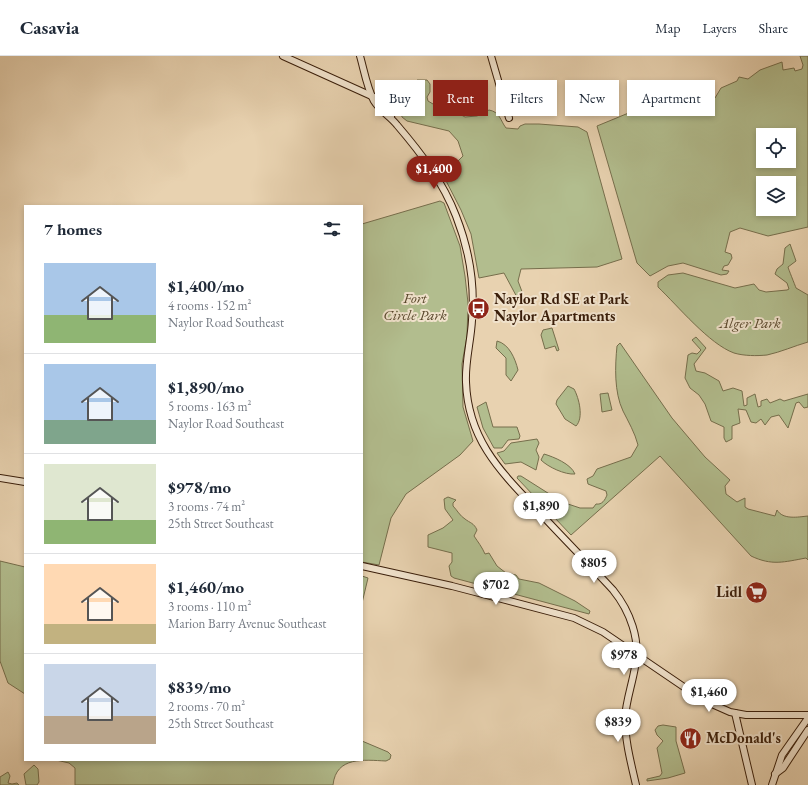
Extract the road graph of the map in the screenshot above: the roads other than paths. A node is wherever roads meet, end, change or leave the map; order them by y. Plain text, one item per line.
1 (283, 56) edge
2 (360, 56) edge
3 (491, 56) edge
4 (372, 96) junction
5 (509, 118) dead end
6 (0, 478) edge
7 (24, 482) edge
8 (363, 566) edge
9 (636, 656) junction
10 (735, 713) junction
11 (808, 716) edge
12 (808, 730) edge
13 (775, 774) junction
14 (636, 785) edge
15 (752, 785) edge
16 (772, 785) edge

1 - 4 street
2 - 4 street
3 - 5 street
4 - 9 street
6 - 7 street
8 - 9 street
9 - 10 street
9 - 14 street
10 - 11 street
10 - 15 street
11 - 13 street
12 - 13 street
13 - 16 street

